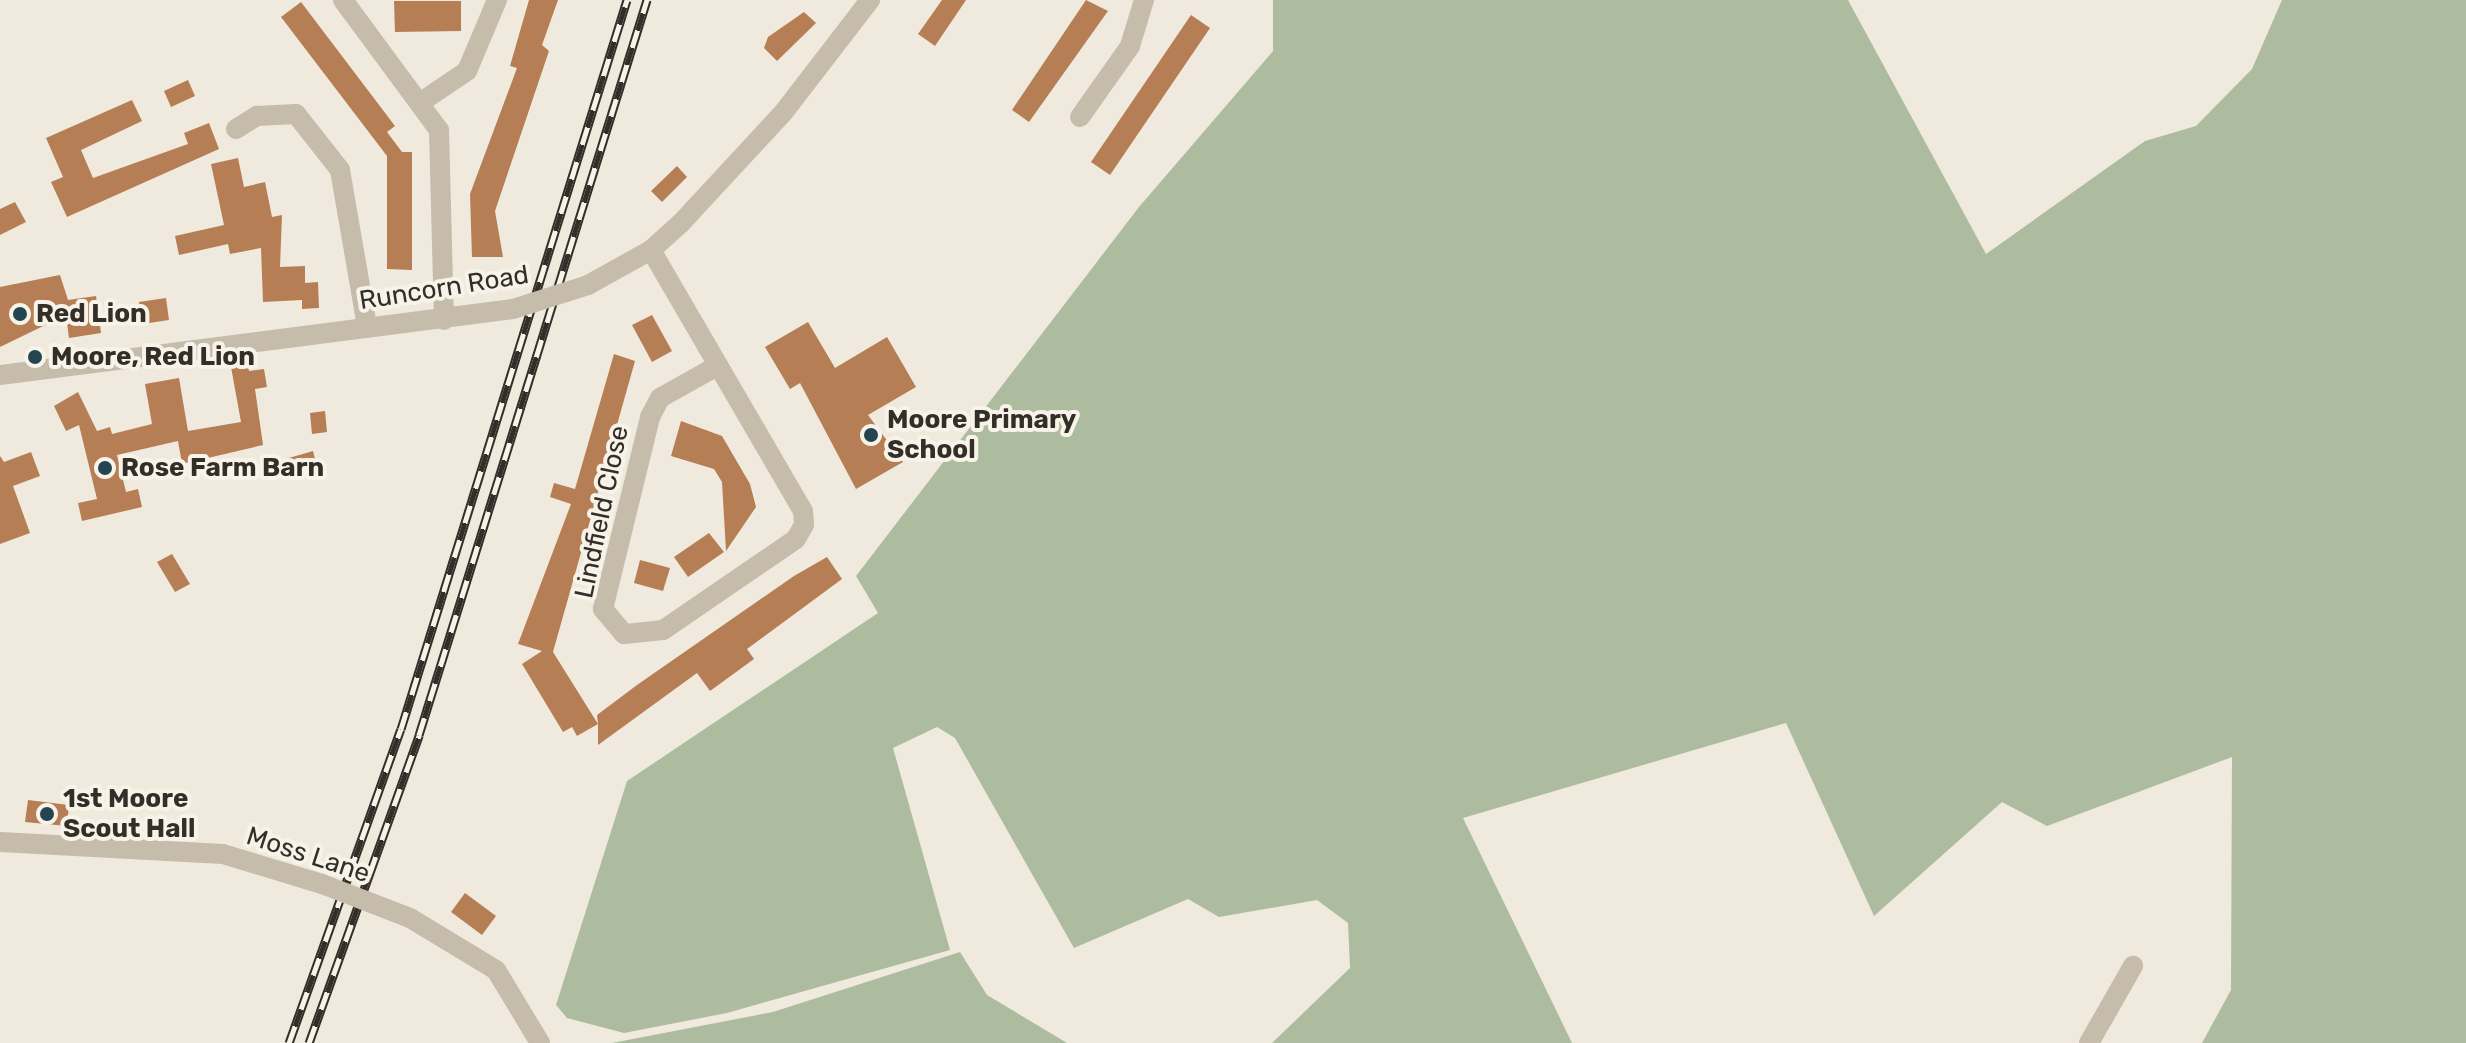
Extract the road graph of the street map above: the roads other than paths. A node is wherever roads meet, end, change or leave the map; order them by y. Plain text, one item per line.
1 (343, 0) edge
2 (497, 0) edge
3 (870, 0) edge
4 (1144, 0) edge
5 (421, 102) junction
6 (1080, 117) dead end
7 (236, 129) dead end
8 (651, 250) junction
9 (444, 320) junction
10 (367, 326) junction
11 (717, 366) junction
12 (0, 375) edge
13 (0, 842) edge
14 (2133, 966) dead end
15 (540, 1043) edge
16 (2089, 1043) edge

1 - 5 street
2 - 5 street
3 - 8 street, Runcorn Road
4 - 6 street
5 - 9 street
7 - 10 street
8 - 9 street, Runcorn Road, bridge
8 - 11 street, Lindfield Close
9 - 10 street, Runcorn Road
10 - 12 street, Runcorn Road
11 - 11 street, Lindfield Close
13 - 15 street, Moss Lane, bridge
14 - 16 street

